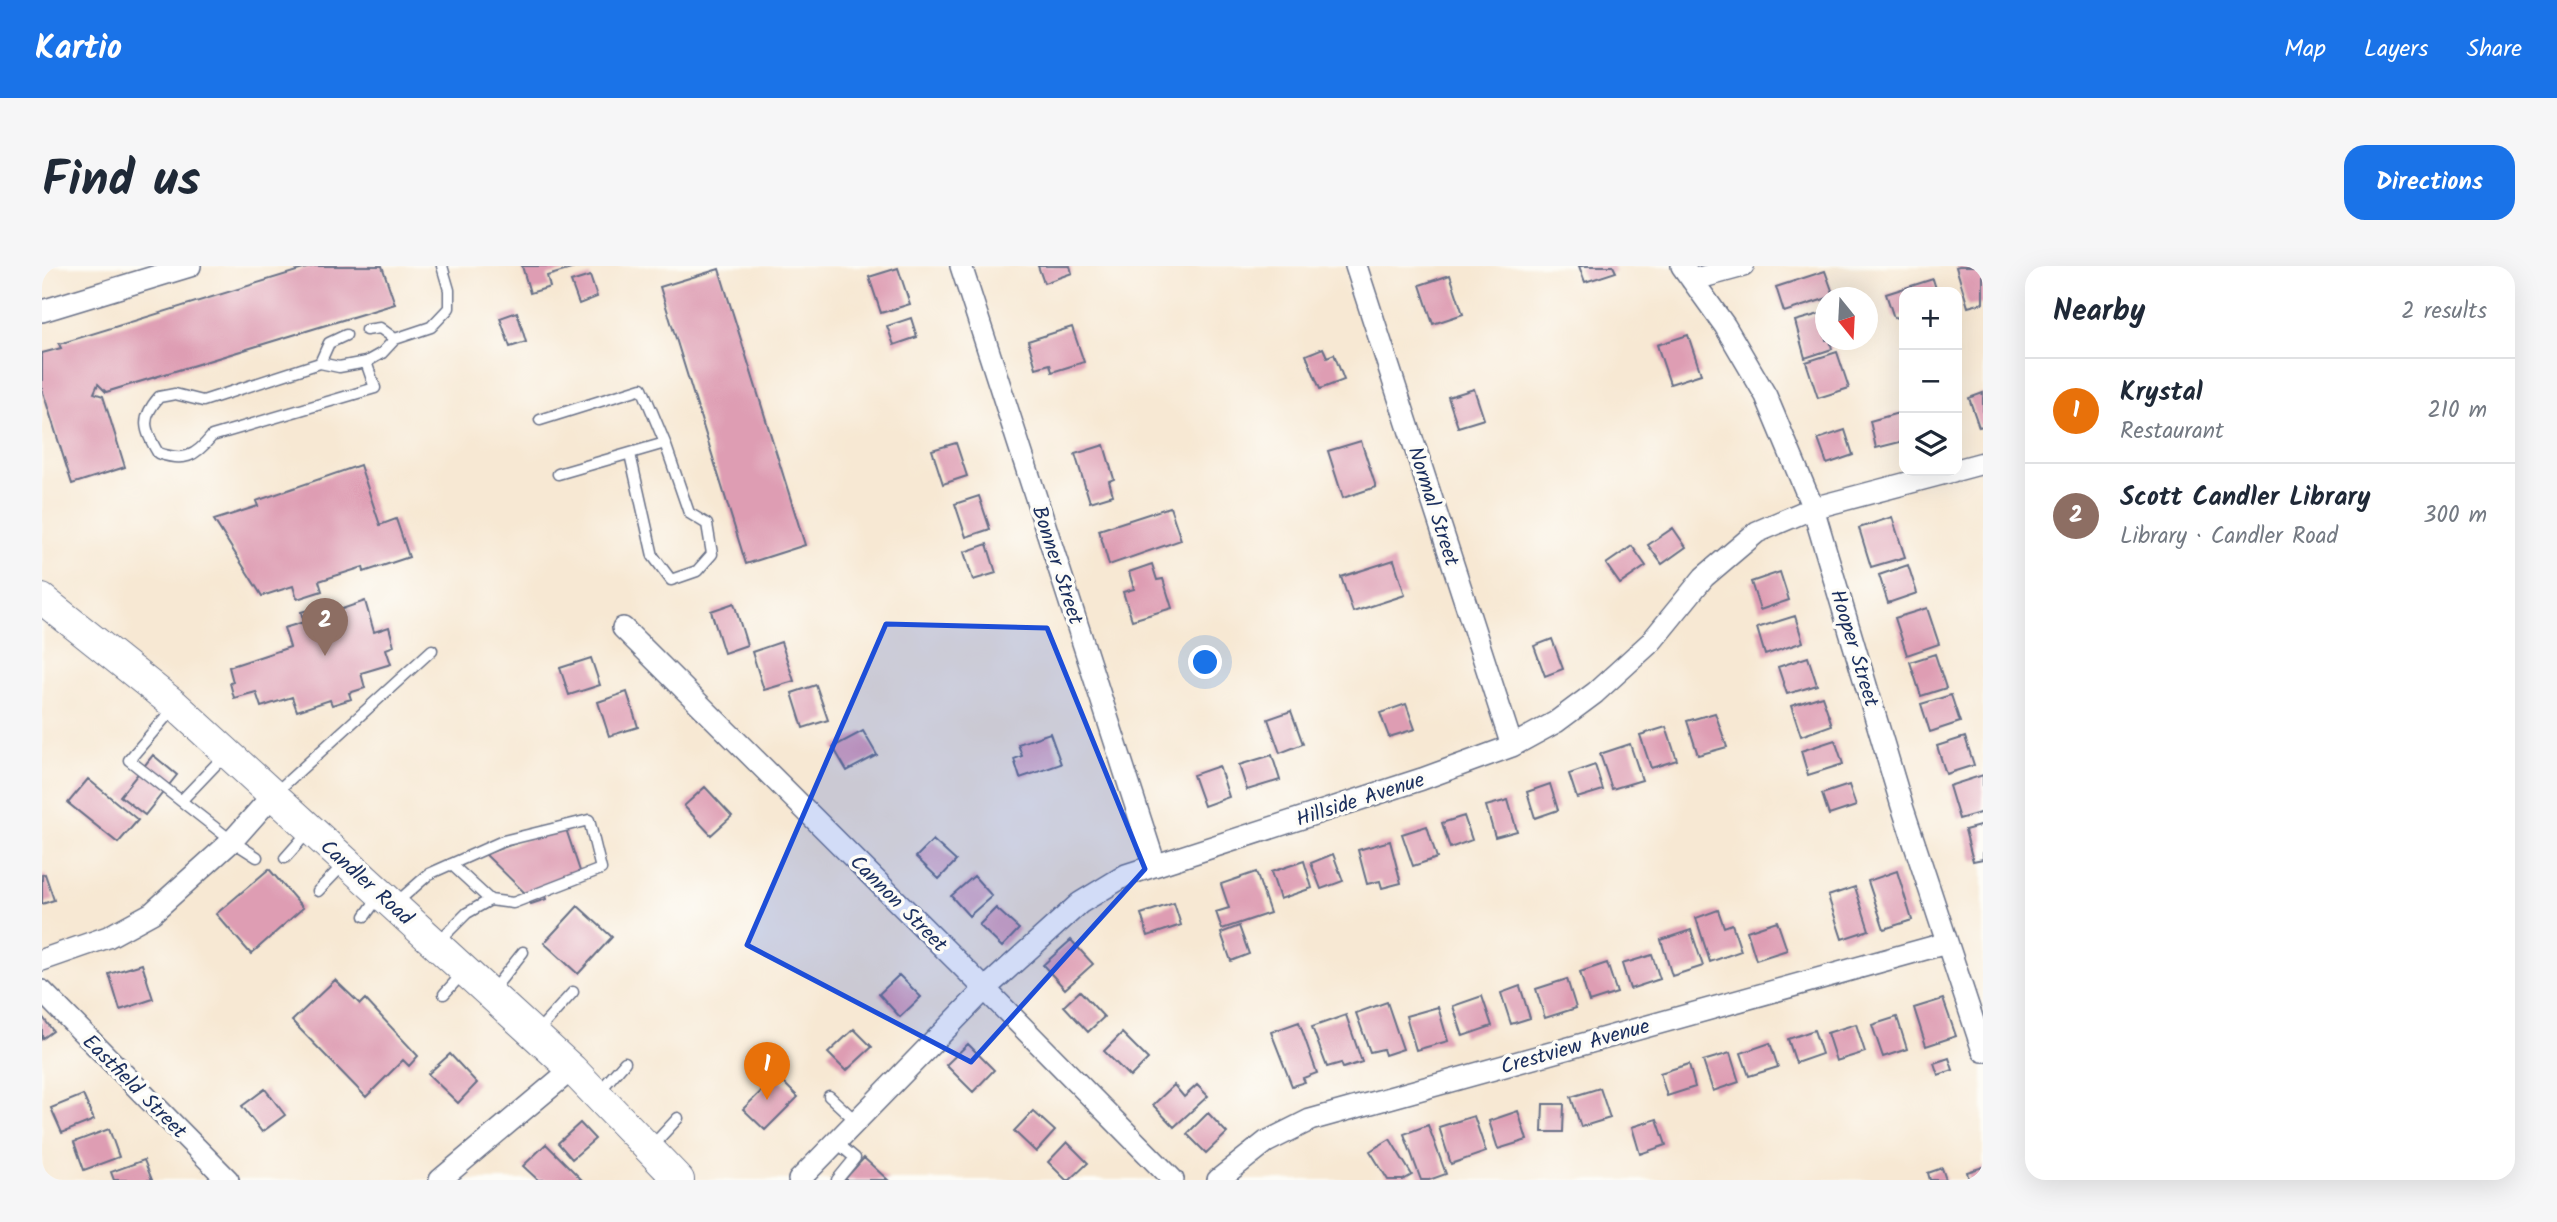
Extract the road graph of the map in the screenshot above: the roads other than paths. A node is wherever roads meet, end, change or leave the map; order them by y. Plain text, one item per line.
1 (190, 266) edge
2 (442, 266) edge
3 (961, 266) edge
4 (1356, 266) edge
5 (1743, 266) edge
6 (1687, 273) edge
7 (42, 311) edge
8 (366, 330) dead end
9 (346, 335) dead end
10 (395, 339) junction
11 (366, 362) junction
12 (320, 363) junction
13 (540, 420) dead end
14 (665, 443) junction
15 (630, 454) junction
16 (1983, 463) edge
17 (1962, 468) edge
18 (558, 474) dead end
19 (1932, 476) edge
20 (1812, 508) junction
21 (42, 599) edge
22 (623, 628) dead end
23 (432, 650) dead end
24 (175, 705) junction
25 (1512, 746) junction
26 (227, 753) junction
27 (272, 796) junction
28 (182, 800) junction
29 (310, 830) junction
30 (232, 841) junction
31 (257, 857) dead end
32 (285, 858) dead end
33 (345, 862) junction
34 (452, 864) junction
35 (1155, 865) junction
36 (318, 891) dead end
37 (490, 900) junction
38 (379, 905) junction
39 (1947, 943) junction
40 (436, 944) junction
41 (523, 952) dead end
42 (42, 960) edge
43 (465, 971) junction
44 (985, 989) junction
45 (42, 991) edge
46 (573, 992) dead end
47 (489, 993) junction
48 (443, 994) dead end
49 (535, 1035) junction
50 (1983, 1051) edge
51 (625, 1062) dead end
52 (572, 1069) junction
53 (597, 1094) junction
54 (829, 1096) dead end
55 (678, 1118) dead end
56 (856, 1121) junction
57 (836, 1142) junction
58 (649, 1149) junction
59 (228, 1180) edge
60 (440, 1180) edge
61 (679, 1180) edge
62 (799, 1180) edge
63 (837, 1180) edge
64 (1172, 1180) edge
65 (1218, 1180) edge

1 - 7 street
2 - 10 lane
3 - 35 street, Bonner Street
4 - 25 street, Normal Street
5 - 6 street
6 - 20 street, Hooper Street
8 - 10 lane
9 - 12 lane
10 - 11 lane
11 - 12 lane
11 - 12 lane
13 - 14 lane
14 - 15 lane
14 - 15 lane
15 - 18 lane
16 - 17 street, Hillside Avenue
19 - 20 street, Hillside Avenue
20 - 25 street, Hillside Avenue
20 - 39 street, Hooper Street
21 - 24 main road, Candler Road
22 - 44 street, Cannon Street
23 - 27 lane
24 - 26 main road, Candler Road
24 - 28 lane
25 - 35 street, Hillside Avenue
26 - 27 main road, Candler Road
26 - 28 lane
27 - 29 main road, Candler Road
27 - 30 street
28 - 30 lane
29 - 32 lane
29 - 33 main road, Candler Road
30 - 31 lane
30 - 42 street
33 - 36 lane
33 - 38 main road, Candler Road
34 - 37 lane
34 - 37 lane
34 - 38 lane
35 - 44 street, Hillside Avenue
37 - 40 lane
38 - 40 main road, Candler Road
39 - 50 street, Hooper Street
39 - 65 street, Crestview Avenue
40 - 43 main road, Candler Road
41 - 47 lane
43 - 47 main road, Candler Road
43 - 48 lane
44 - 56 street, Hillside Avenue
44 - 64 street, Cannon Street
45 - 59 street, Eastfield Street
46 - 49 lane
47 - 49 main road, Candler Road
49 - 52 main road, Candler Road
51 - 53 lane
52 - 53 main road, Candler Road
52 - 60 street
53 - 58 main road, Candler Road
54 - 56 lane
55 - 58 lane
56 - 57 street, Hillside Avenue
57 - 62 street, Hillside Avenue
57 - 63 lane
58 - 61 main road, Candler Road

